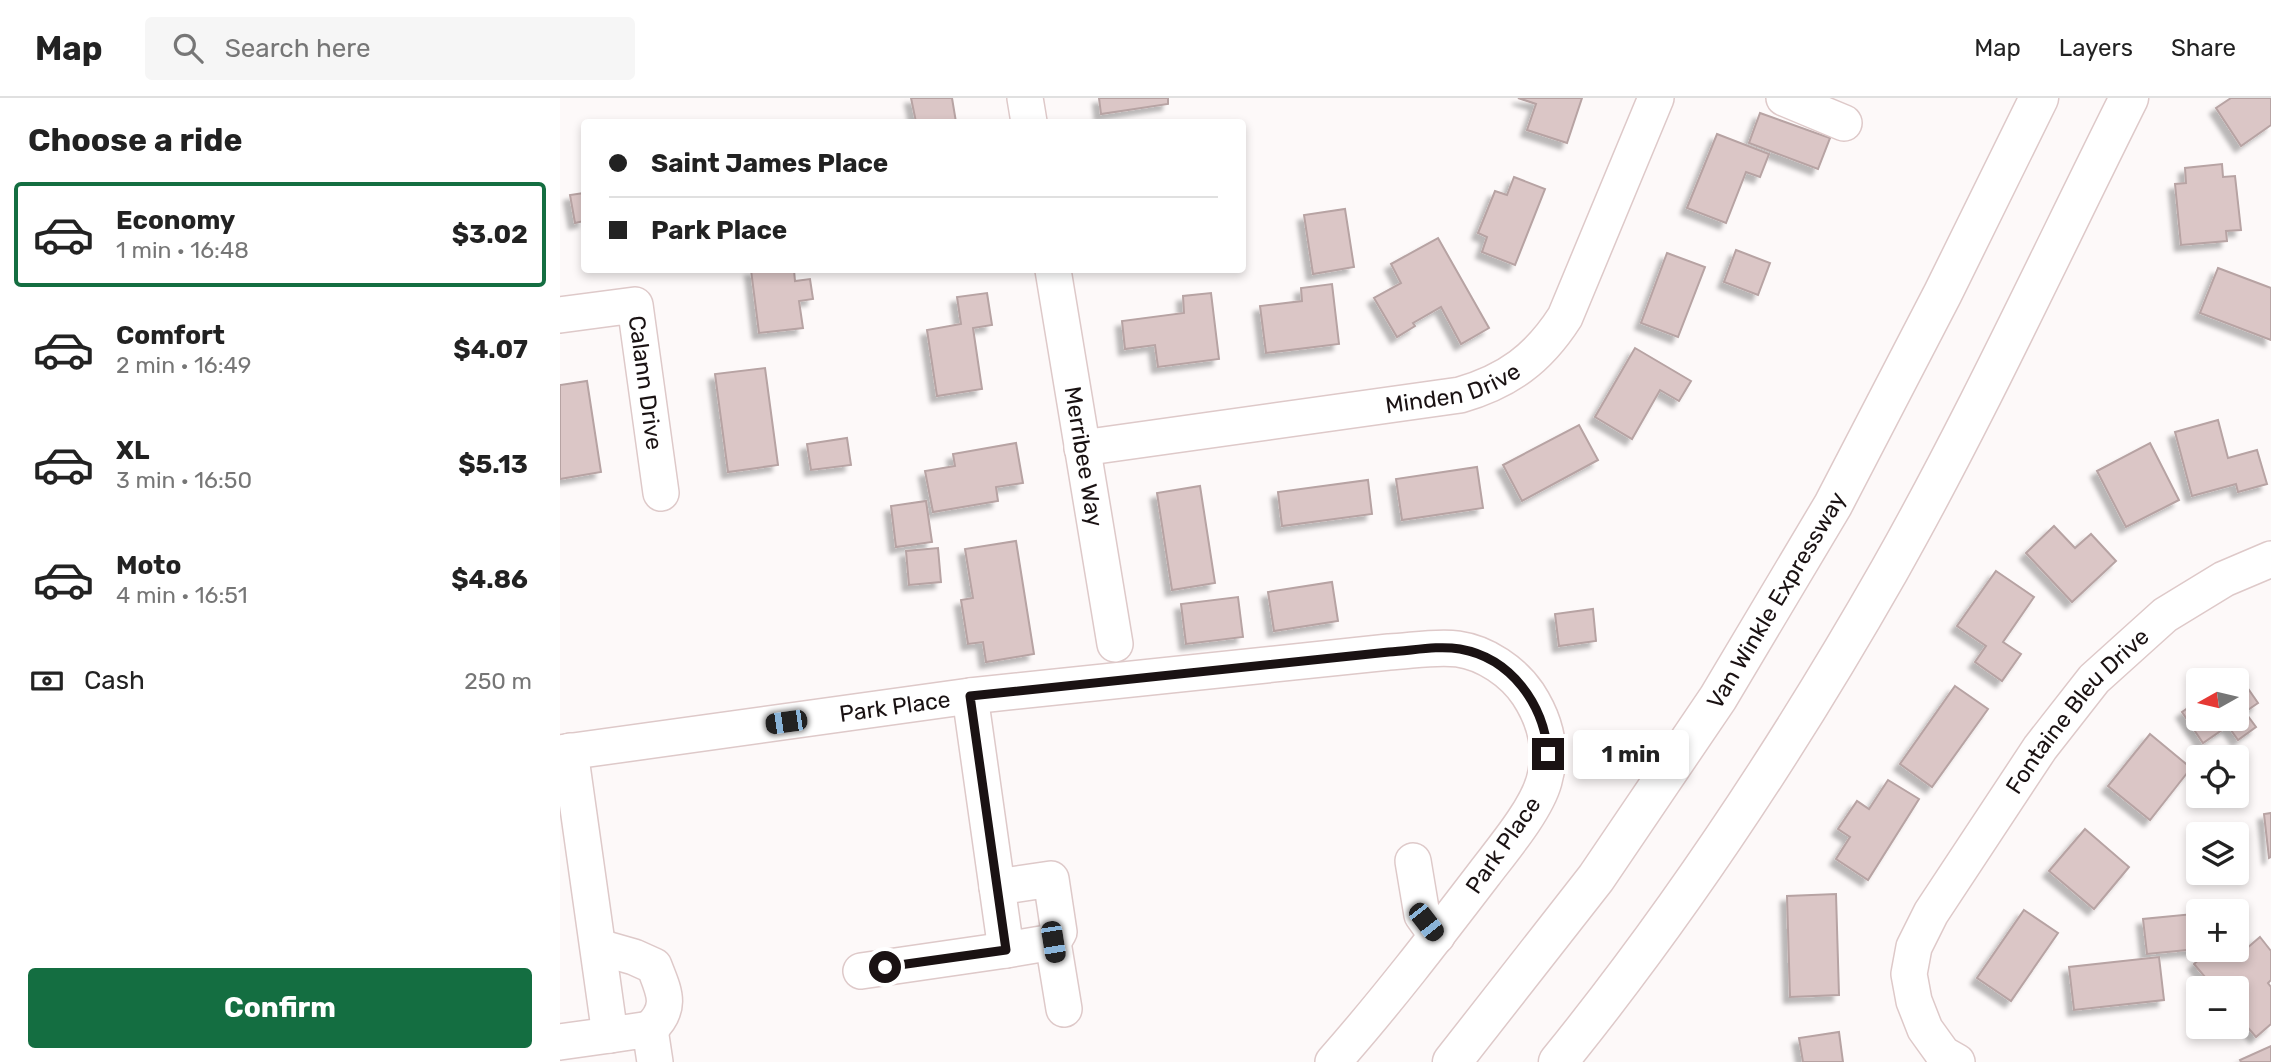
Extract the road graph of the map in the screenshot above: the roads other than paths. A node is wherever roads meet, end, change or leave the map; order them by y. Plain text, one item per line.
1 (1025, 98) edge
2 (1656, 98) edge
3 (1784, 98) edge
4 (2039, 98) edge
5 (2129, 98) edge
6 (1028, 119) edge
7 (1843, 123) dead end
8 (1053, 273) edge
9 (560, 315) edge
10 (1082, 448) junction
11 (661, 493) dead end
12 (2271, 559) edge
13 (1115, 644) dead end
14 (970, 696) junction
15 (565, 752) edge
16 (1413, 861) dead end
17 (997, 887) junction
18 (1437, 936) junction
19 (1053, 942) junction
20 (599, 947) junction
21 (1006, 950) junction
22 (861, 971) dead end
23 (1064, 1009) dead end
24 (610, 1035) junction
25 (560, 1042) edge
26 (652, 1046) edge
27 (1334, 1062) edge
28 (1452, 1062) edge
29 (1558, 1062) edge
30 (1957, 1062) edge

1 - 6 street
2 - 10 street, Minden Drive
3 - 7 street
4 - 28 main road, Van Winkle Expressway
5 - 29 main road
8 - 10 street, Merribee Way
9 - 11 street, Calann Drive
10 - 13 street, Merribee Way
12 - 30 street, Fontaine Bleu Drive
14 - 15 street, Park Place
14 - 17 street
14 - 18 street, Park Place
15 - 20 street
16 - 18 street
17 - 19 street
17 - 21 street
18 - 27 street, Park Place
19 - 21 street
19 - 23 street
20 - 24 street
20 - 26 street
21 - 22 street
24 - 25 street
24 - 26 street

